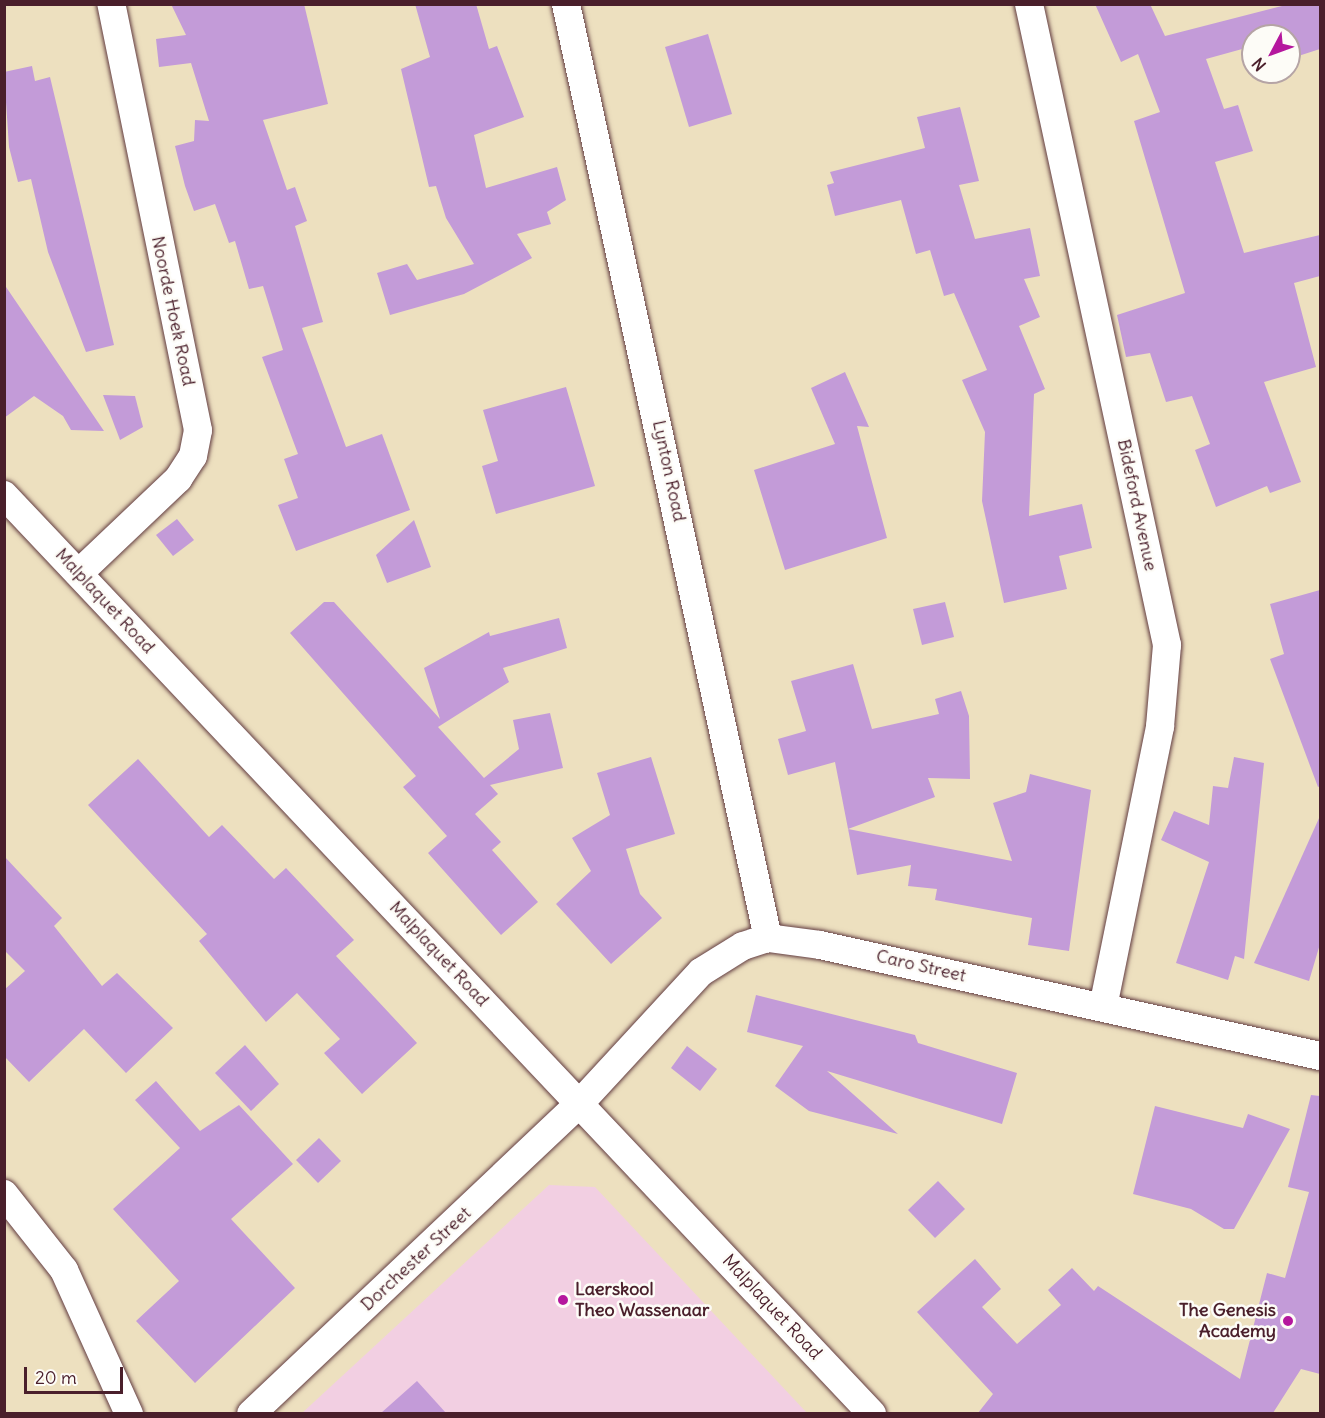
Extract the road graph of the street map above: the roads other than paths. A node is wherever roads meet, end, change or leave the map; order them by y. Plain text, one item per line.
1 (111, 4) edge
2 (567, 4) edge
3 (1029, 4) edge
4 (4, 495) edge
5 (78, 573) junction
6 (768, 938) junction
7 (1103, 1007) junction
8 (1320, 1056) edge
9 (580, 1103) junction
10 (4, 1194) edge
11 (129, 1413) edge
12 (251, 1413) edge
13 (872, 1413) edge

1 - 5 street, Noorde Hoek Road
2 - 6 street, Lynton Road
3 - 7 street, Bideford Avenue
4 - 5 street, Malplaquet Road
5 - 9 street, Malplaquet Road
6 - 7 street, Caro Street
6 - 9 street
7 - 8 street, Caro Street
9 - 12 street, Dorchester Street
9 - 13 street, Malplaquet Road
10 - 11 street

